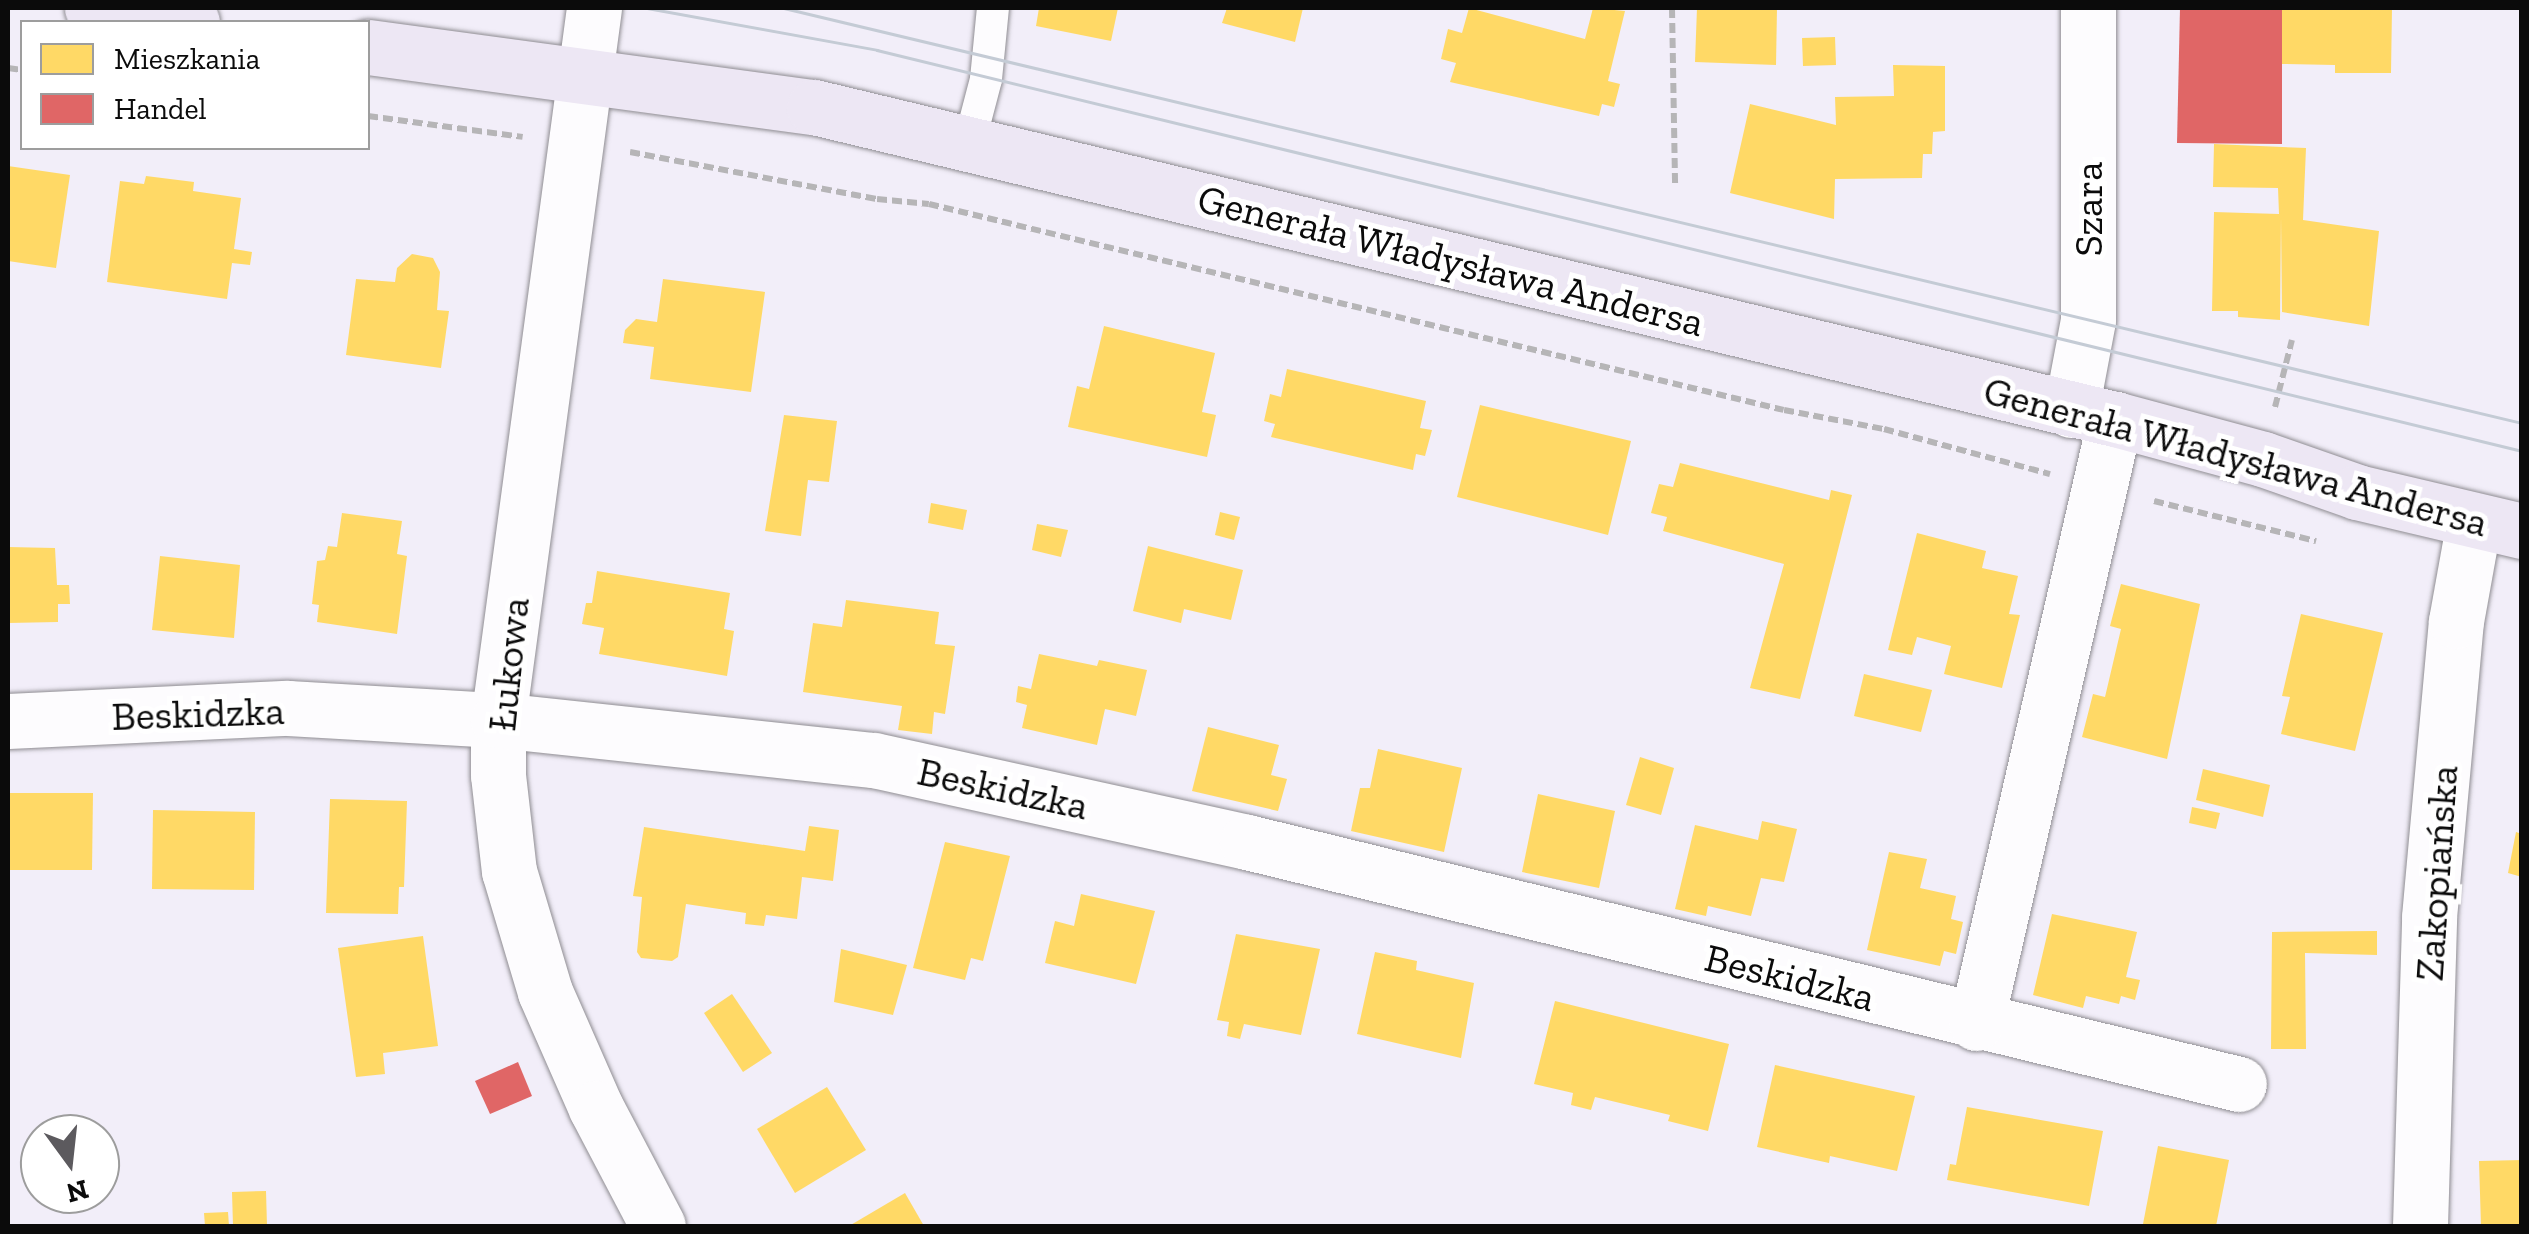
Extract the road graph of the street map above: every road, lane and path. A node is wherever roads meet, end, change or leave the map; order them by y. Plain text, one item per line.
1 (92, 8) edge
2 (594, 8) edge
3 (993, 8) edge
4 (1672, 8) edge
5 (2088, 8) edge
6 (178, 20) edge
7 (370, 47) edge
8 (586, 74) junction
9 (969, 144) junction
10 (678, 161) dead end
11 (1675, 186) dead end
12 (2292, 340) dead end
13 (2274, 410) dead end
14 (2093, 414) junction
15 (2097, 487) junction
16 (2498, 526) edge
17 (2321, 542) dead end
18 (498, 720) junction
19 (8, 721) edge
20 (1976, 1023) junction
21 (2239, 1084) dead end
22 (658, 1226) edge
23 (2420, 1226) edge

1 - 6 main road
2 - 8 street, Łukowa
3 - 9 lane
4 - 11 path
5 - 14 street, Szara
7 - 8 main road, Generała Władysława Andersa
8 - 9 main road, Generała Władysława Andersa
8 - 18 street, Łukowa
9 - 14 main road, Generała Władysława Andersa
10 - 15 path
12 - 13 path
14 - 15 street
14 - 16 main road, Generała Władysława Andersa
15 - 17 path
15 - 20 street
16 - 23 street, Zakopiańska
18 - 19 street, Beskidzka
18 - 20 street, Beskidzka
18 - 22 street, Łukowa
20 - 21 street, Beskidzka

